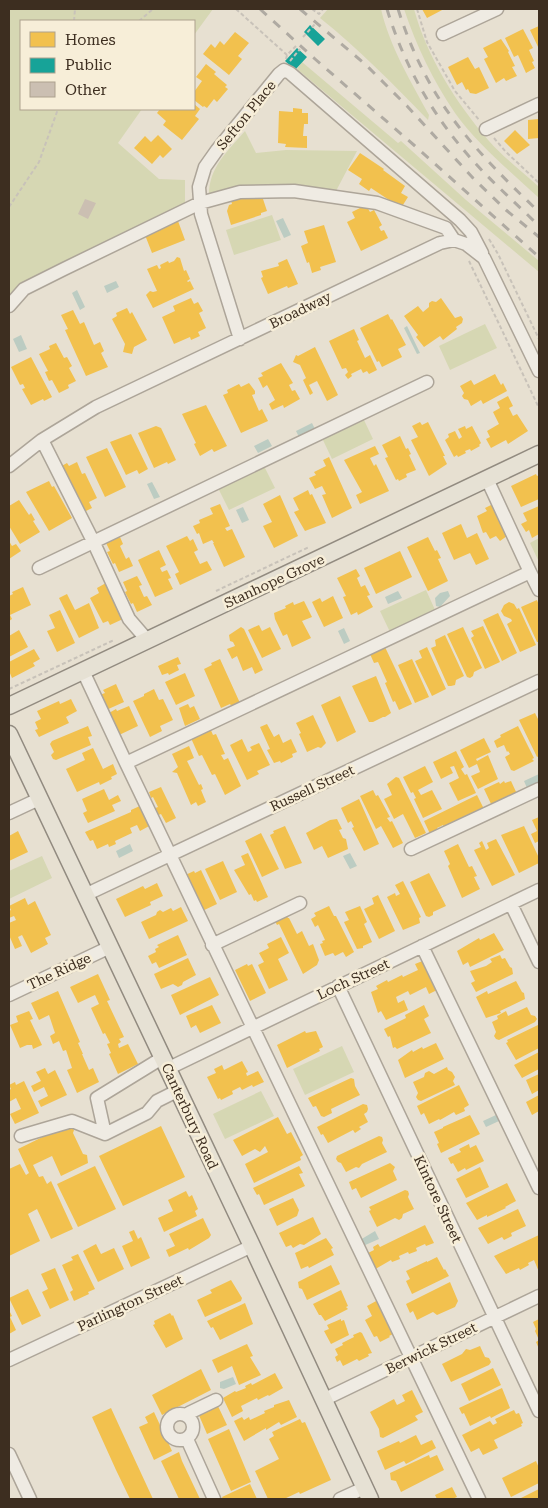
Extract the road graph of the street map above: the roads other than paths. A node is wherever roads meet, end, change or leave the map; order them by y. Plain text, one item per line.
1 (497, 9) edge
2 (443, 34) dead end
3 (539, 104) edge
4 (486, 129) road end
5 (200, 203) junction
6 (457, 242) junction
7 (484, 258) junction
8 (9, 306) edge
9 (240, 339) junction
10 (539, 371) edge
11 (427, 382) dead end
12 (42, 440) junction
13 (539, 454) edge
14 (9, 466) edge
15 (487, 479) junction
16 (93, 541) junction
17 (39, 568) dead end
18 (530, 572) junction
19 (539, 590) edge
20 (148, 641) junction
21 (83, 671) junction
22 (539, 681) edge
23 (9, 706) edge
24 (9, 734) edge
25 (126, 763) junction
26 (539, 789) edge
27 (39, 799) junction
28 (9, 813) edge
29 (411, 849) dead end
30 (169, 855) junction
31 (539, 890) edge
32 (85, 895) junction
33 (300, 903) dead end
34 (511, 904) junction
35 (212, 945) junction
36 (422, 946) junction
37 (110, 947) junction
38 (539, 962) edge
39 (338, 986) junction
40 (9, 995) edge
41 (252, 1028) junction
42 (164, 1063) junction
43 (177, 1090) junction
44 (105, 1134) junction
45 (21, 1136) dead end
46 (539, 1188) edge
47 (252, 1246) junction
48 (539, 1296) edge
49 (494, 1318) junction
50 (411, 1357) junction
51 (9, 1360) edge
52 (216, 1400) dead end
53 (323, 1400) junction
54 (539, 1411) edge
55 (188, 1416) junction
56 (187, 1439) junction
57 (9, 1454) edge
58 (367, 1494) edge
59 (30, 1499) edge
60 (214, 1499) edge
61 (340, 1499) edge
62 (479, 1499) edge

1 - 2 street
3 - 4 street
5 - 6 street
5 - 7 street, Sefton Place
5 - 8 street
5 - 9 street, Sefton Place
6 - 7 street
6 - 9 street, Broadway
7 - 10 street
9 - 12 street, Broadway
11 - 16 street
12 - 14 street, Broadway
12 - 16 street
13 - 15 main road, Stanhope Grove
15 - 18 street
15 - 20 main road, Stanhope Grove
16 - 17 street
16 - 20 street
18 - 19 street
18 - 25 street
20 - 21 main road, Stanhope Grove
21 - 23 main road, Stanhope Grove
21 - 25 street
22 - 30 street, Russell Street
24 - 27 main road, Canterbury Road
25 - 30 street
26 - 29 street
27 - 28 street
27 - 32 main road, Canterbury Road
30 - 32 street, Russell Street
30 - 35 street
31 - 34 street, Loch Street
32 - 37 main road, Canterbury Road
33 - 35 street
34 - 36 street, Loch Street
34 - 38 street
35 - 41 street
36 - 39 street, Loch Street
36 - 46 street
37 - 40 street, The Ridge
37 - 42 main road, Canterbury Road
39 - 41 street, Loch Street
39 - 49 street, Kintore Street
41 - 42 street, Loch Street
41 - 50 street
42 - 43 main road, Canterbury Road
42 - 44 street, Loch Street
43 - 44 street
43 - 47 main road, Canterbury Road
44 - 45 street
47 - 51 street, Parlington Street
47 - 53 main road, Canterbury Road
48 - 49 street, Berwick Street
49 - 50 street, Berwick Street
49 - 54 street, Kintore Street
50 - 53 street, Berwick Street
50 - 62 street
52 - 55 street
53 - 58 main road, Canterbury Road
55 - 56 street
55 - 56 street
56 - 60 street
57 - 59 street
58 - 61 street

